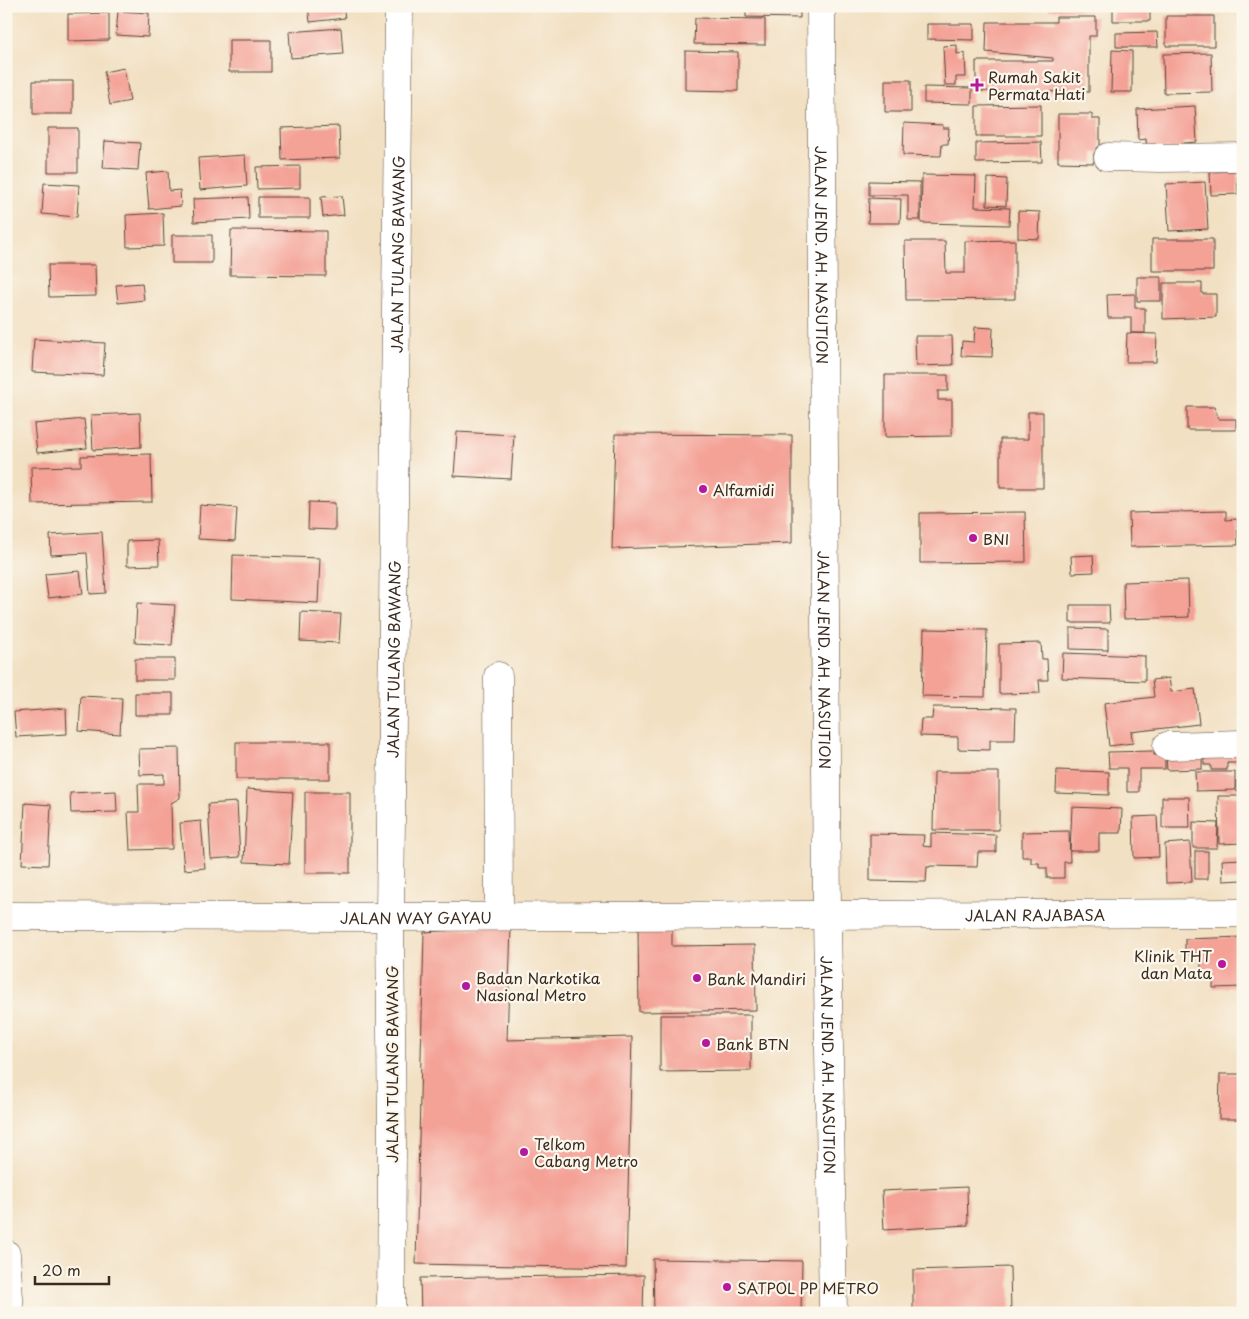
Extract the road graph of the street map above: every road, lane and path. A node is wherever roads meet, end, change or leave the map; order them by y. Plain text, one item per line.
1 (399, 6) edge
2 (820, 6) edge
3 (1108, 157) dead end
4 (1243, 157) edge
5 (498, 676) dead end
6 (1243, 744) edge
7 (1167, 746) dead end
8 (1243, 913) edge
9 (6, 916) edge
10 (499, 916) junction
11 (827, 916) junction
12 (390, 917) junction
13 (6, 1254) edge
14 (10, 1313) edge
15 (391, 1313) edge
16 (832, 1313) edge

1 - 12 main road, JALAN TULANG BAWANG
2 - 11 main road, JALAN JEND. AH. NASUTION
3 - 4 main road
5 - 10 main road
6 - 7 main road
8 - 11 main road, JALAN RAJABASA
9 - 12 main road, JALAN WAY GAYAU
10 - 11 main road, JALAN WAY GAYAU
10 - 12 main road, JALAN WAY GAYAU
11 - 16 main road, JALAN JEND. AH. NASUTION
12 - 15 main road, JALAN TULANG BAWANG
13 - 14 main road

